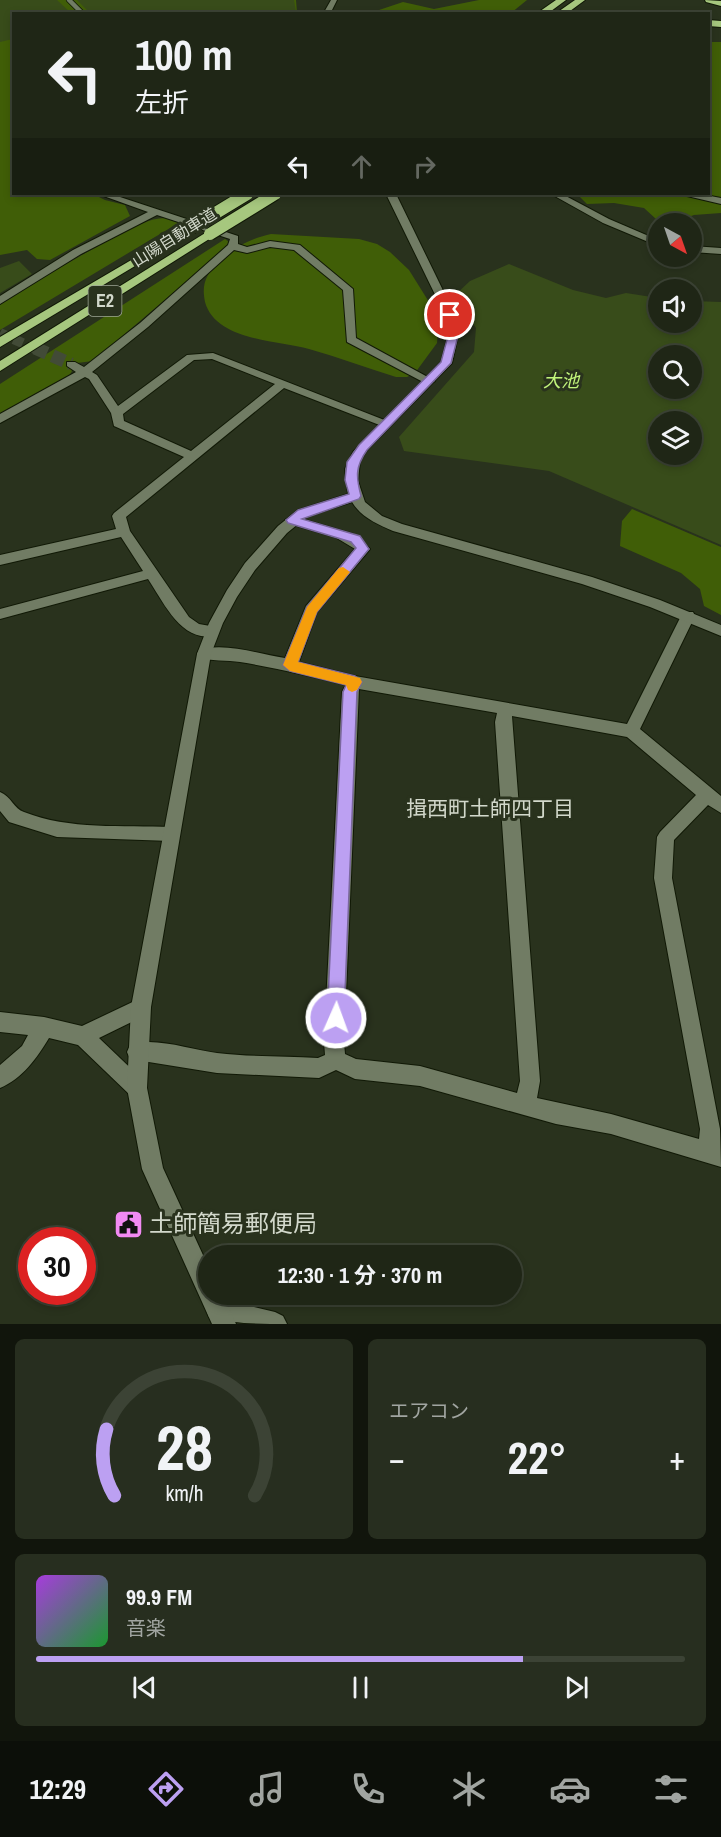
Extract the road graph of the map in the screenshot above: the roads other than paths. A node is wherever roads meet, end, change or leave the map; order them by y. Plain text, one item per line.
1 (69, 0) edge
2 (562, 0) edge
3 (580, 0) edge
4 (709, 0) edge
5 (541, 1) edge
6 (721, 4) edge
7 (81, 12) edge
8 (536, 12) edge
9 (562, 12) edge
10 (107, 195) edge
11 (245, 195) edge
12 (273, 195) edge
13 (391, 195) edge
14 (558, 195) edge
15 (694, 195) edge
16 (721, 201) edge
17 (158, 211) junction
18 (648, 239) edge
19 (232, 246) junction
20 (702, 250) edge
21 (721, 251) edge
22 (0, 301) edge
23 (2, 342) edge
24 (71, 364) tunnel mouth
25 (0, 367) edge
26 (85, 372) junction
27 (429, 381) junction
28 (283, 383) junction
29 (117, 413) junction
30 (0, 419) edge
31 (386, 423) junction
32 (192, 456) junction
33 (355, 496) junction
34 (292, 520) junction
35 (124, 532) junction
36 (0, 560) edge
37 (152, 573) junction
38 (0, 614) edge
39 (688, 616) junction
40 (211, 631) junction
41 (721, 631) edge
42 (204, 654) junction
43 (290, 665) junction
44 (355, 682) junction
45 (506, 709) junction
46 (631, 731) junction
47 (0, 799) edge
48 (714, 801) edge
49 (171, 834) junction
50 (141, 1007) junction
51 (0, 1022) edge
52 (44, 1027) junction
53 (83, 1036) junction
54 (137, 1052) junction
55 (336, 1060) junction
56 (0, 1078) edge
57 (137, 1088) junction
58 (525, 1106) junction
59 (715, 1154) edge
60 (198, 1267) edge
61 (218, 1305) edge
62 (275, 1324) edge

1 - 7 lane
2 - 8 highway
3 - 9 highway
4 - 6 highway
5 - 8 highway
10 - 17 street
11 - 23 highway, 山陽自動車道 / E2, bridge
12 - 25 highway, 山陽自動車道 / E2, bridge
13 - 27 street
14 - 18 street
15 - 16 street
17 - 19 street
17 - 22 street
19 - 26 street
19 - 27 street
20 - 21 street
24 - 26 street
26 - 29 street
26 - 30 street
27 - 31 street
28 - 29 street
28 - 31 street
28 - 32 street
29 - 32 street
31 - 33 street
32 - 35 street
33 - 34 street
33 - 39 street
34 - 40 street
34 - 43 street
35 - 36 street
35 - 37 street
37 - 38 street
37 - 40 street
39 - 41 street
39 - 46 street
40 - 42 street
42 - 43 street
42 - 49 street
43 - 44 street
44 - 45 street
44 - 55 street
45 - 46 street
45 - 58 street
46 - 48 street
47 - 49 street
48 - 59 street
49 - 50 street
50 - 53 street
50 - 54 street
51 - 52 street
52 - 53 street
52 - 56 street
53 - 57 street
54 - 55 street
54 - 57 street
55 - 58 street
57 - 60 street
58 - 59 street
61 - 62 street

